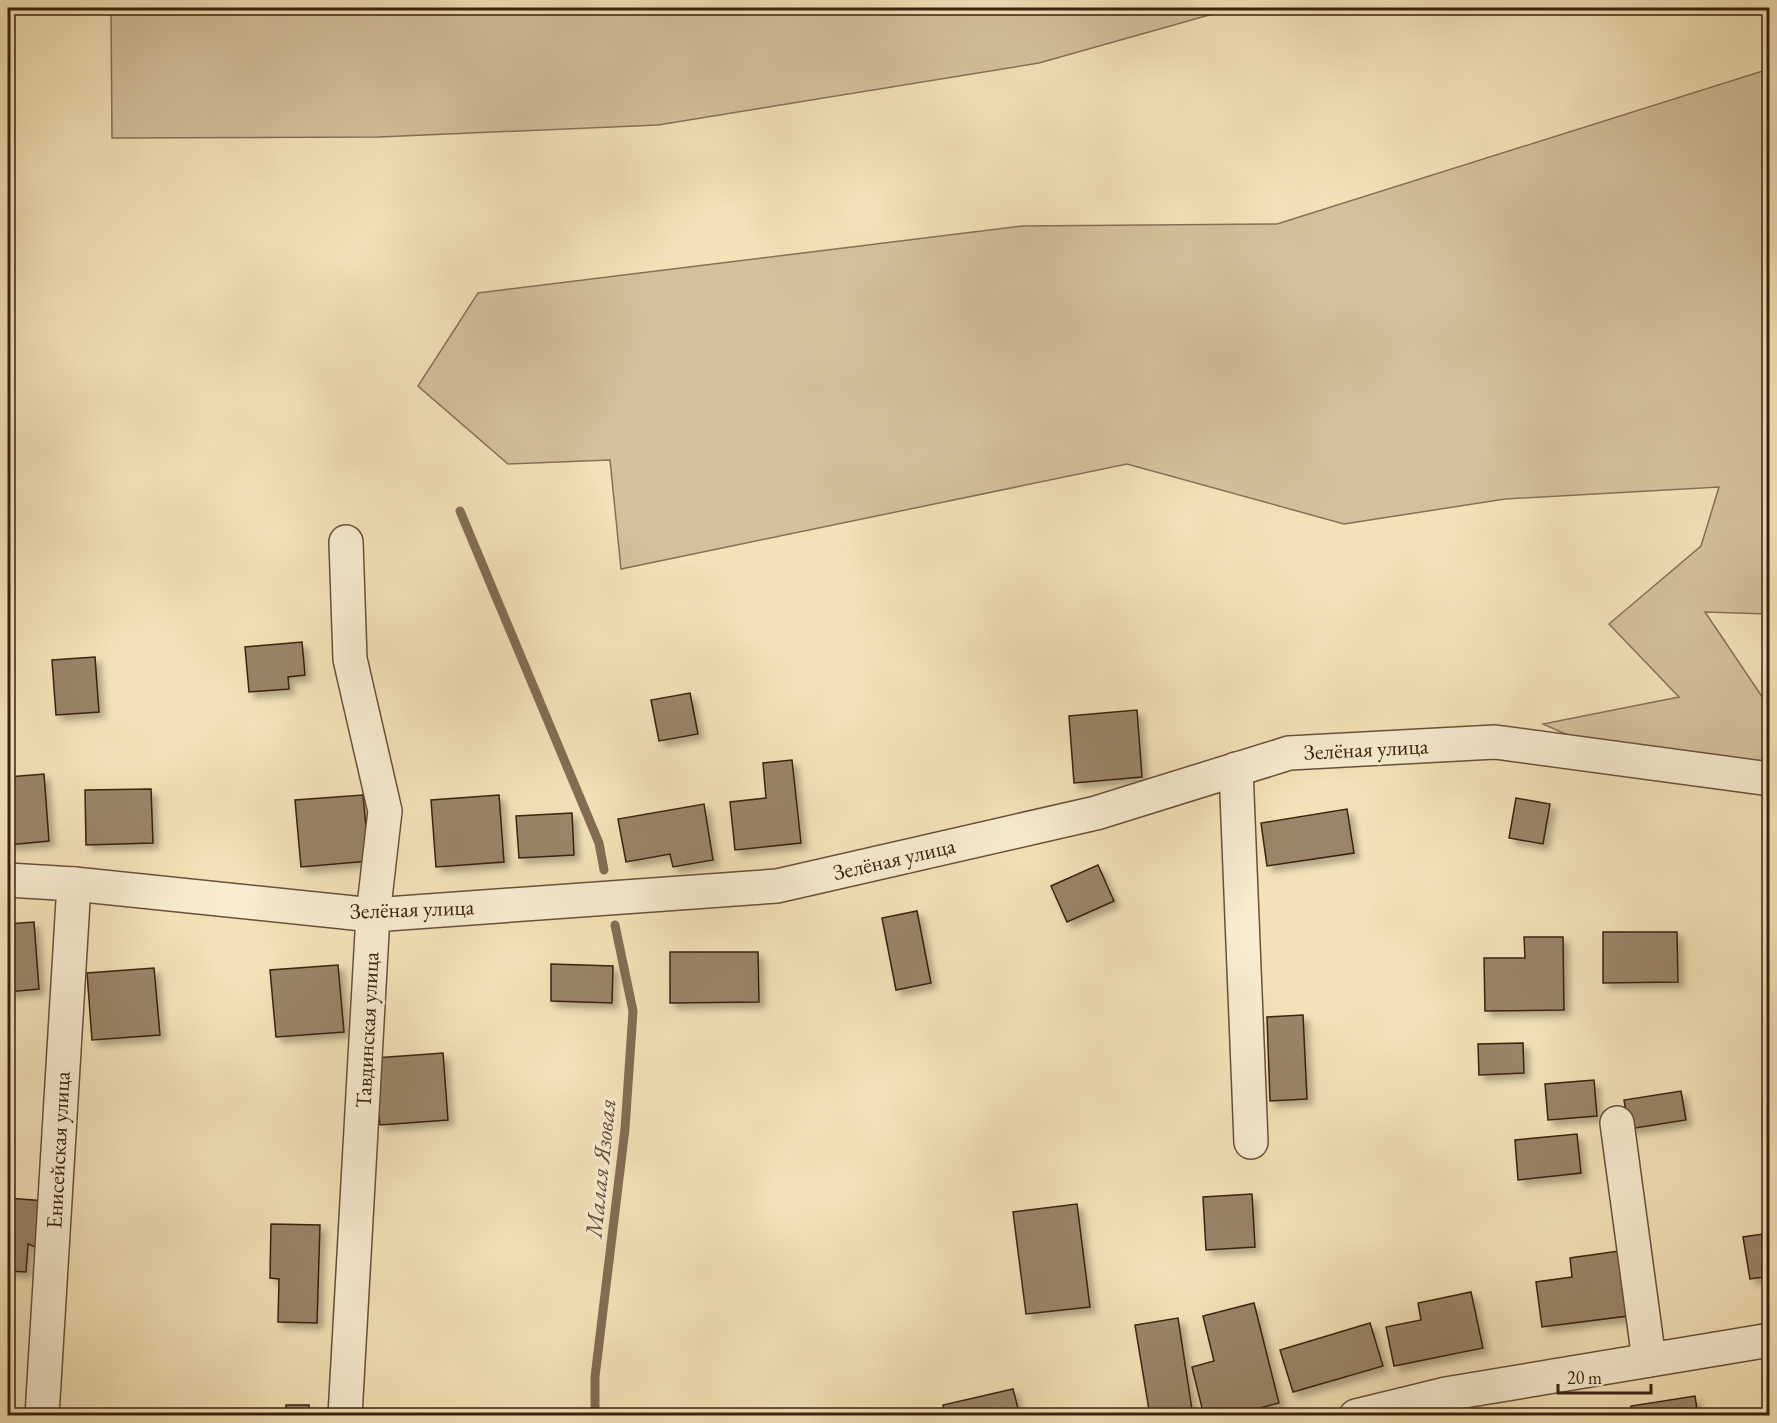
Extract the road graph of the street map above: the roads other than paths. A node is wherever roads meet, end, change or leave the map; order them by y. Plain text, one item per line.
1 (346, 542) dead end
2 (1236, 769) junction
3 (1770, 779) edge
4 (8, 880) edge
5 (74, 884) junction
6 (373, 915) junction
7 (1617, 1123) dead end
8 (1251, 1142) dead end
9 (1770, 1340) edge
10 (1649, 1360) junction
11 (42, 1416) edge
12 (345, 1416) edge
13 (1356, 1416) edge

1 - 6 street, Тавдинская улица
2 - 3 street, Зелёная улица
2 - 6 street, Зелёная улица
2 - 8 street
4 - 5 street, Зелёная улица
5 - 6 street, Зелёная улица
5 - 11 street, Енисейская улица
6 - 12 street, Тавдинская улица
7 - 10 street
9 - 10 street
10 - 13 street

